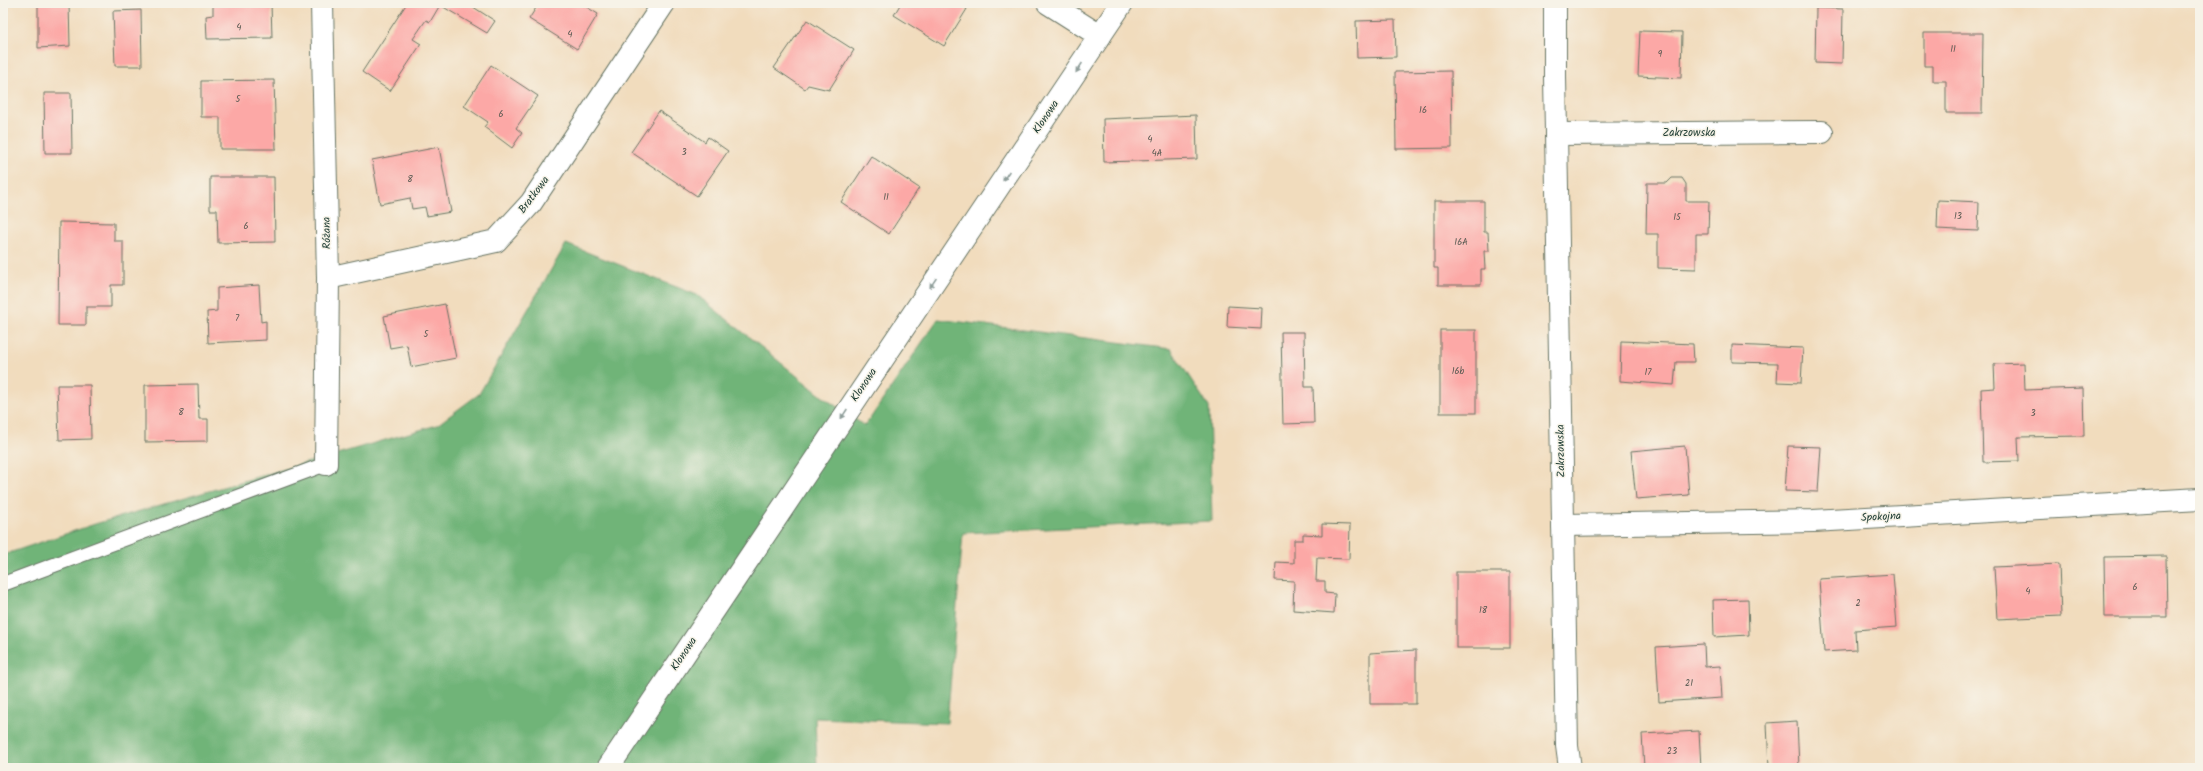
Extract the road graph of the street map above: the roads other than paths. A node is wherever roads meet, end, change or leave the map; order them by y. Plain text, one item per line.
1 (322, 3) edge
2 (664, 3) edge
3 (1048, 3) edge
4 (1122, 3) edge
5 (1555, 3) edge
6 (1100, 36) junction
7 (1822, 132) dead end
8 (1556, 134) junction
9 (328, 278) junction
10 (326, 464) joint
11 (2200, 499) edge
12 (1563, 525) junction
13 (3, 584) edge
14 (608, 768) edge
15 (1570, 768) edge

1 - 9 street, Różana
2 - 9 street, Bratkowa
3 - 6 street
4 - 6 street, Klonowa
5 - 8 street, Zakrzowska
6 -> 14 street, Klonowa
7 - 8 street, Zakrzowska
8 - 12 street, Zakrzowska
9 - 10 street, Różana
10 - 13 lane
11 - 12 street, Spokojna
12 - 15 street, Zakrzowska

